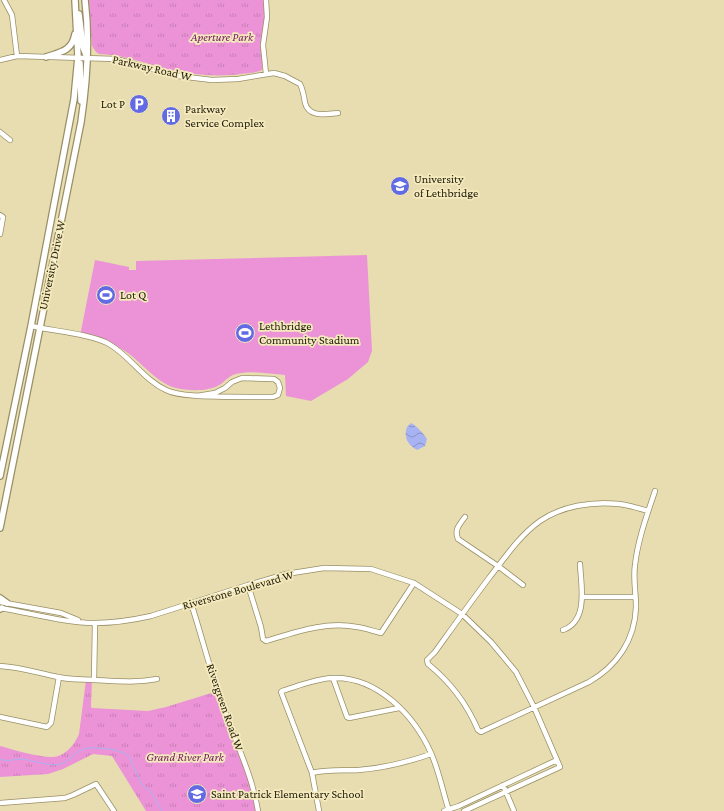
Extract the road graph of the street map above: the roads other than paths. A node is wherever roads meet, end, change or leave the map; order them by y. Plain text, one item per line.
1 (4, 0) edge
2 (76, 0) edge
3 (85, 0) edge
4 (266, 0) edge
5 (77, 26) junction
6 (17, 56) junction
7 (46, 57) junction
8 (78, 57) junction
9 (87, 57) junction
10 (0, 60) edge
11 (266, 74) junction
12 (82, 109) junction
13 (338, 113) dead end
14 (0, 132) edge
15 (10, 140) dead end
16 (0, 215) edge
17 (0, 234) edge
18 (32, 326) junction
19 (39, 328) junction
20 (198, 396) junction
21 (0, 476) edge
22 (655, 491) dead end
23 (648, 511) junction
24 (465, 517) dead end
25 (0, 528) edge
26 (580, 564) dead end
27 (498, 566) junction
28 (414, 583) junction
29 (248, 585) junction
30 (523, 585) dead end
31 (582, 597) junction
32 (635, 597) junction
33 (0, 598) edge
34 (0, 602) edge
35 (7, 603) junction
36 (191, 603) junction
37 (1, 608) edge
38 (462, 614) junction
39 (83, 622) junction
40 (95, 623) junction
41 (563, 630) dead end
42 (0, 666) edge
43 (59, 677) junction
44 (333, 678) junction
45 (157, 679) dead end
46 (94, 680) junction
47 (534, 707) junction
48 (399, 708) junction
49 (0, 718) edge
50 (431, 754) junction
51 (557, 760) junction
52 (312, 773) junction
53 (504, 785) junction
54 (506, 792) junction
55 (0, 803) edge
56 (447, 810) edge
57 (114, 811) edge
58 (258, 811) edge
59 (319, 811) edge
60 (464, 811) edge
61 (514, 811) edge

1 - 6 street
2 - 5 main road, University Drive W
2 - 9 main road
3 - 9 main road, University Drive W
4 - 11 street
5 - 7 main road
5 - 8 main road, University Drive W
6 - 7 street, Parkway Road W
6 - 10 street, Parkway Road W
7 - 8 street, Parkway Road W
8 - 9 street, Parkway Road W
8 - 12 main road
8 - 18 main road, University Drive W
9 - 11 street, Parkway Road W
9 - 12 main road, University Drive W
11 - 13 street, Parkway Road W
12 - 19 main road, University Drive W
14 - 15 street
16 - 17 street
18 - 19 street
18 - 21 main road, University Drive W
19 - 20 street
19 - 25 main road, University Drive W
20 - 20 street
22 - 23 street
23 - 27 street
23 - 32 street
24 - 27 street
26 - 31 street
27 - 30 street
27 - 38 street
28 - 29 street, Riverstone Boulevard W
28 - 29 street
28 - 38 street, Riverstone Boulevard W
29 - 36 street, Riverstone Boulevard W
31 - 32 street
31 - 41 street
32 - 47 street
33 - 35 main road
34 - 35 street, Riverstone Boulevard W
35 - 39 street, Riverstone Boulevard W
36 - 40 street, Riverstone Boulevard W
36 - 58 street, Rivergreen Road W
37 - 39 street, Riverstone Boulevard W
38 - 47 street, Riverstone Boulevard W
38 - 47 street
39 - 40 street, Riverstone Boulevard W
40 - 46 street
42 - 43 street
43 - 46 street
43 - 49 street
44 - 48 street
44 - 48 street
44 - 52 street
45 - 46 street
47 - 51 street, Riverstone Boulevard W
48 - 50 street
50 - 52 street
50 - 56 street
51 - 53 street
51 - 54 street, Riverstone Boulevard W
52 - 59 street
53 - 54 street
53 - 56 street
54 - 60 street
54 - 61 street
55 - 57 street

